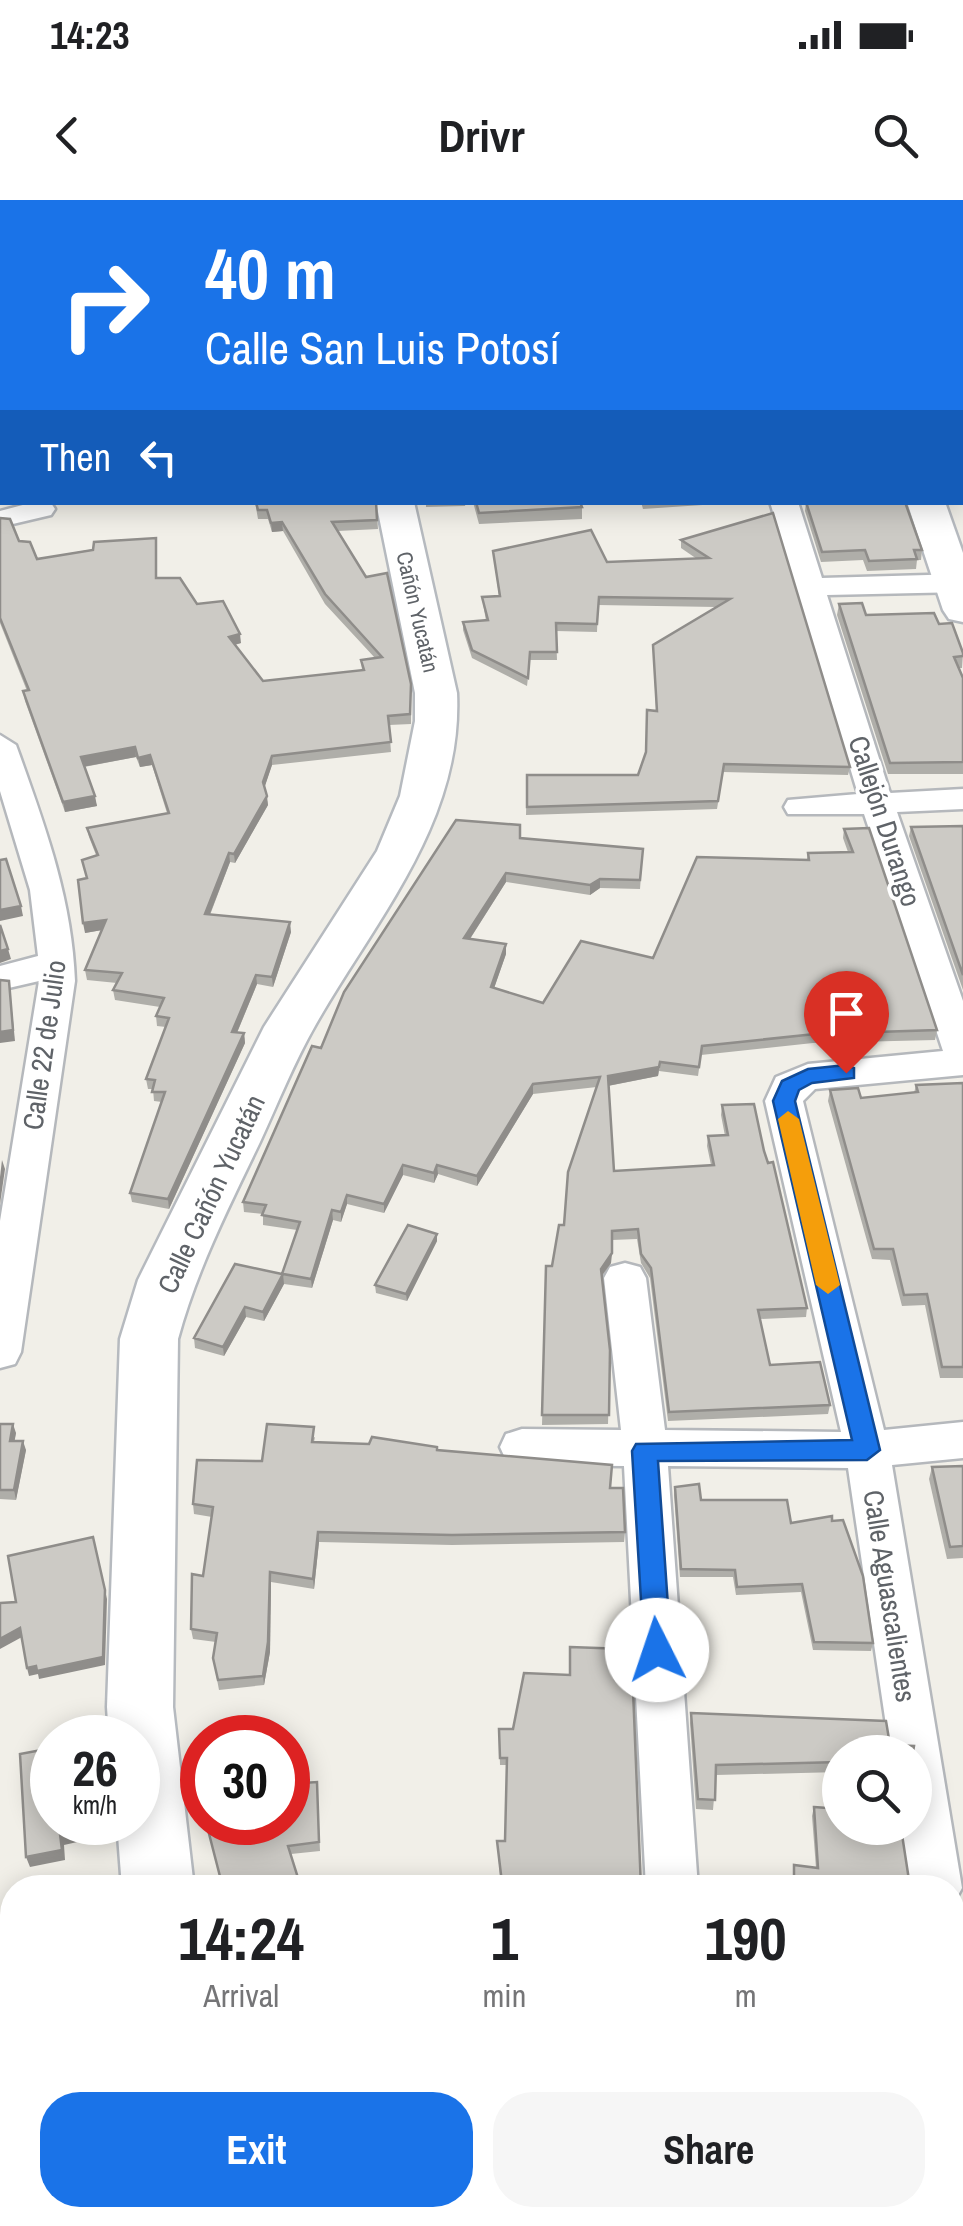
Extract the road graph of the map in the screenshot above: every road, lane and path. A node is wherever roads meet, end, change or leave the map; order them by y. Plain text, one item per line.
1 (396, 505) edge
2 (785, 505) edge
3 (927, 505) edge
4 (41, 509) dead end
5 (0, 519) edge
6 (812, 587) junction
7 (960, 592) edge
8 (437, 722) joint
9 (0, 745) edge
10 (963, 800) edge
11 (877, 803) junction
12 (800, 807) dead end
13 (16, 841) edge
14 (57, 963) junction
15 (0, 978) edge
16 (963, 1058) edge
17 (625, 1278) dead end
18 (0, 1352) edge
19 (963, 1440) edge
20 (522, 1447) dead end
21 (867, 1450) junction
22 (645, 1451) junction
23 (912, 1735) edge
24 (929, 1845) edge
25 (157, 1875) edge
26 (671, 1875) edge
27 (934, 1875) edge

1 - 8 street, Cañón Yucatán
2 - 6 street, Callejón Durango
3 - 7 street
4 - 5 street
6 - 7 street
6 - 11 street, Callejón Durango
8 - 25 street, Calle Cañón Yucatán
9 - 13 street, Calle 22 de Julio
10 - 11 street
11 - 12 street
11 - 16 street, Callejón Durango
13 - 14 street, Calle 22 de Julio
14 - 15 street
14 - 18 street, Calle 22 de Julio
16 - 21 street, Calle Aguascalientes
17 - 22 street
19 - 21 street
20 - 22 street
21 - 22 street
21 - 23 street, Calle Aguascalientes
22 - 26 street
24 - 27 street, Calle Aguascalientes

